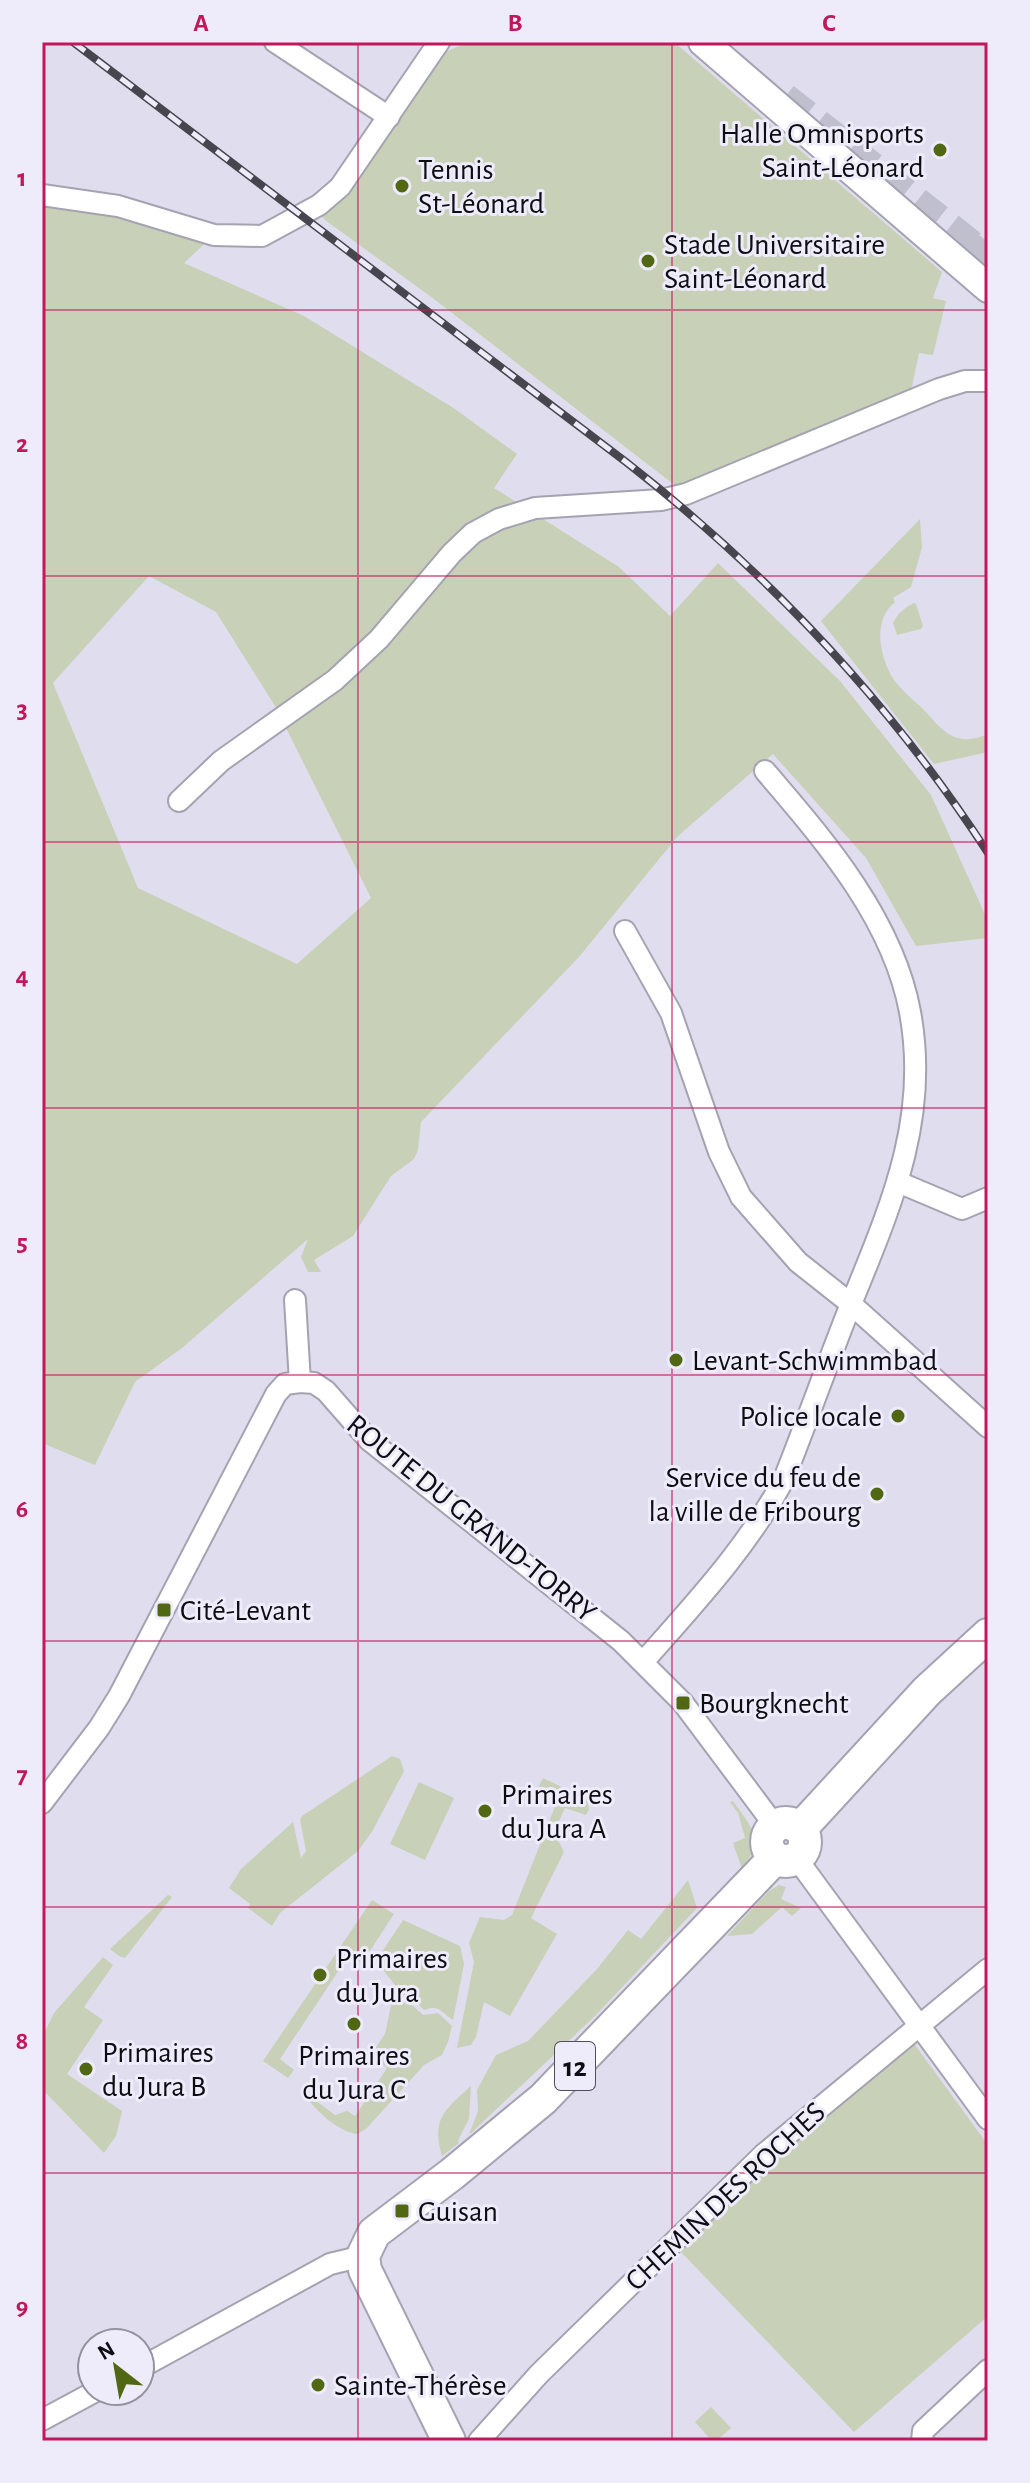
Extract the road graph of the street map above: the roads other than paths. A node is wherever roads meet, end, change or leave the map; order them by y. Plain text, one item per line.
1 (275, 42) edge
2 (439, 42) edge
3 (703, 42) edge
4 (389, 117) junction
5 (42, 195) edge
6 (988, 288) edge
7 (988, 381) edge
8 (765, 771) dead end
9 (179, 801) dead end
10 (625, 931) dead end
11 (898, 1182) junction
12 (988, 1198) edge
13 (295, 1300) dead end
14 (851, 1304) junction
15 (300, 1382) junction
16 (988, 1427) edge
17 (988, 1635) edge
18 (644, 1661) junction
19 (42, 1803) edge
20 (787, 1843) junction
21 (988, 1969) edge
22 (917, 2025) junction
23 (988, 2119) edge
24 (363, 2256) junction
25 (156, 2359) edge
26 (988, 2370) edge
27 (76, 2402) edge
28 (42, 2420) edge
29 (449, 2441) edge
30 (479, 2441) edge
31 (922, 2441) edge

1 - 4 street
2 - 4 street
3 - 6 main road
4 - 5 street
7 - 9 street
8 - 11 street
10 - 14 street
11 - 12 street
11 - 14 street
13 - 15 street
14 - 16 street
14 - 18 street
15 - 18 street, ROUTE DU GRAND-TORRY
15 - 19 street
17 - 20 main road, 12
18 - 20 street, ROUTE DU GRAND-TORRY
20 - 22 street, ROUTE DU GRAND-TORRY
20 - 24 main road, 12
21 - 22 street, CHEMIN DES ROCHES
22 - 23 street, ROUTE DU GRAND-TORRY
22 - 30 street, CHEMIN DES ROCHES
24 - 25 street
24 - 29 main road
26 - 31 street
27 - 28 street

